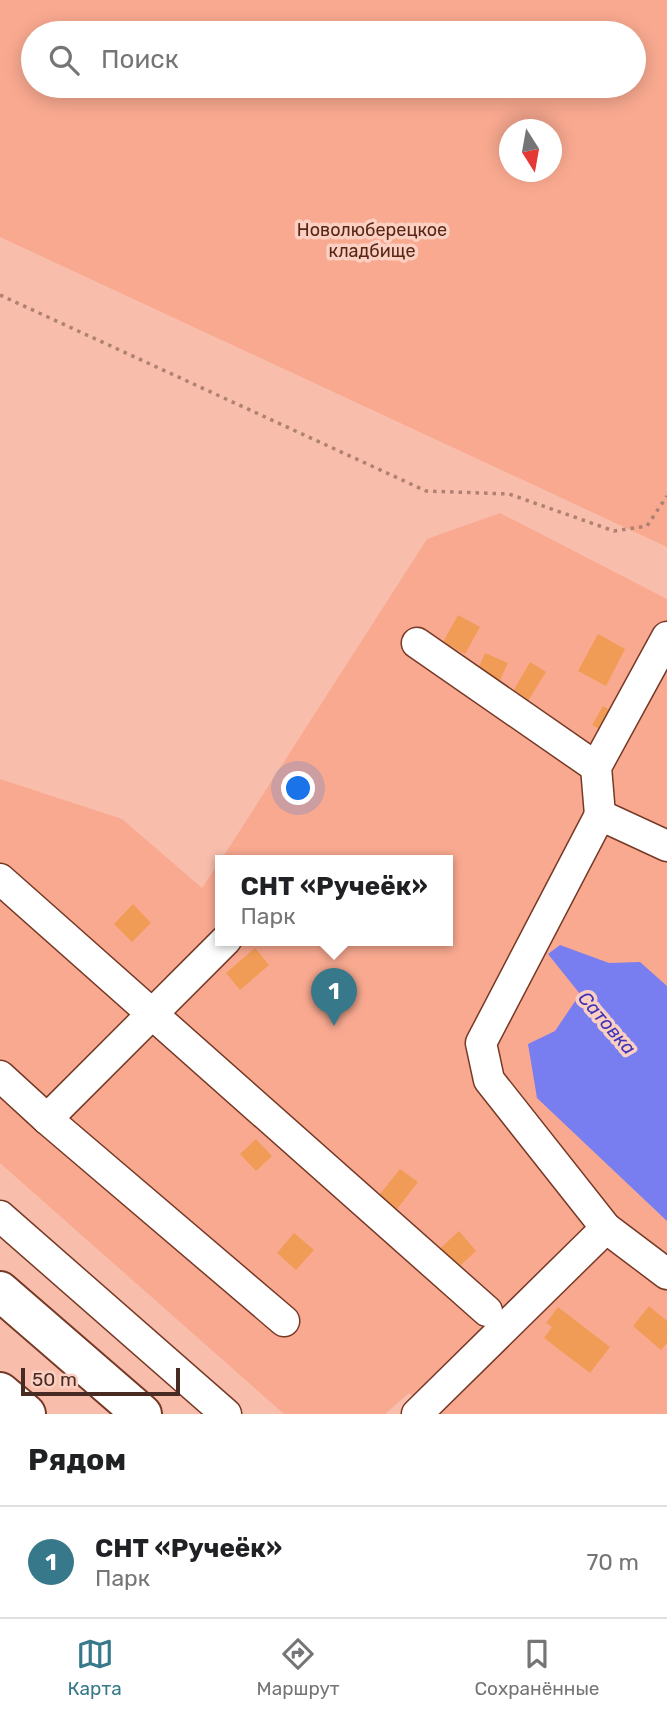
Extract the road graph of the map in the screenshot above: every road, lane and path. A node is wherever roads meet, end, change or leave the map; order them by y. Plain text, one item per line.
1 (0, 295) edge
2 (667, 496) edge
3 (667, 637) edge
4 (417, 643) dead end
5 (596, 767) junction
6 (600, 815) junction
7 (667, 846) edge
8 (0, 879) edge
9 (220, 946) edge
10 (153, 1015) junction
11 (0, 1076) edge
12 (47, 1119) junction
13 (0, 1216) edge
14 (606, 1228) junction
15 (667, 1273) edge
16 (0, 1291) edge
17 (487, 1311) dead end
18 (284, 1321) dead end
19 (0, 1392) edge
20 (26, 1414) edge
21 (142, 1414) edge
22 (226, 1414) edge
23 (417, 1414) edge

1 - 2 path
3 - 5 street
4 - 5 street
5 - 6 street
6 - 7 street
6 - 14 street
8 - 10 street
9 - 10 street
10 - 12 street
10 - 17 street
11 - 12 street
12 - 18 street
13 - 22 street
14 - 15 street
14 - 23 street
16 - 21 highway
19 - 20 highway

